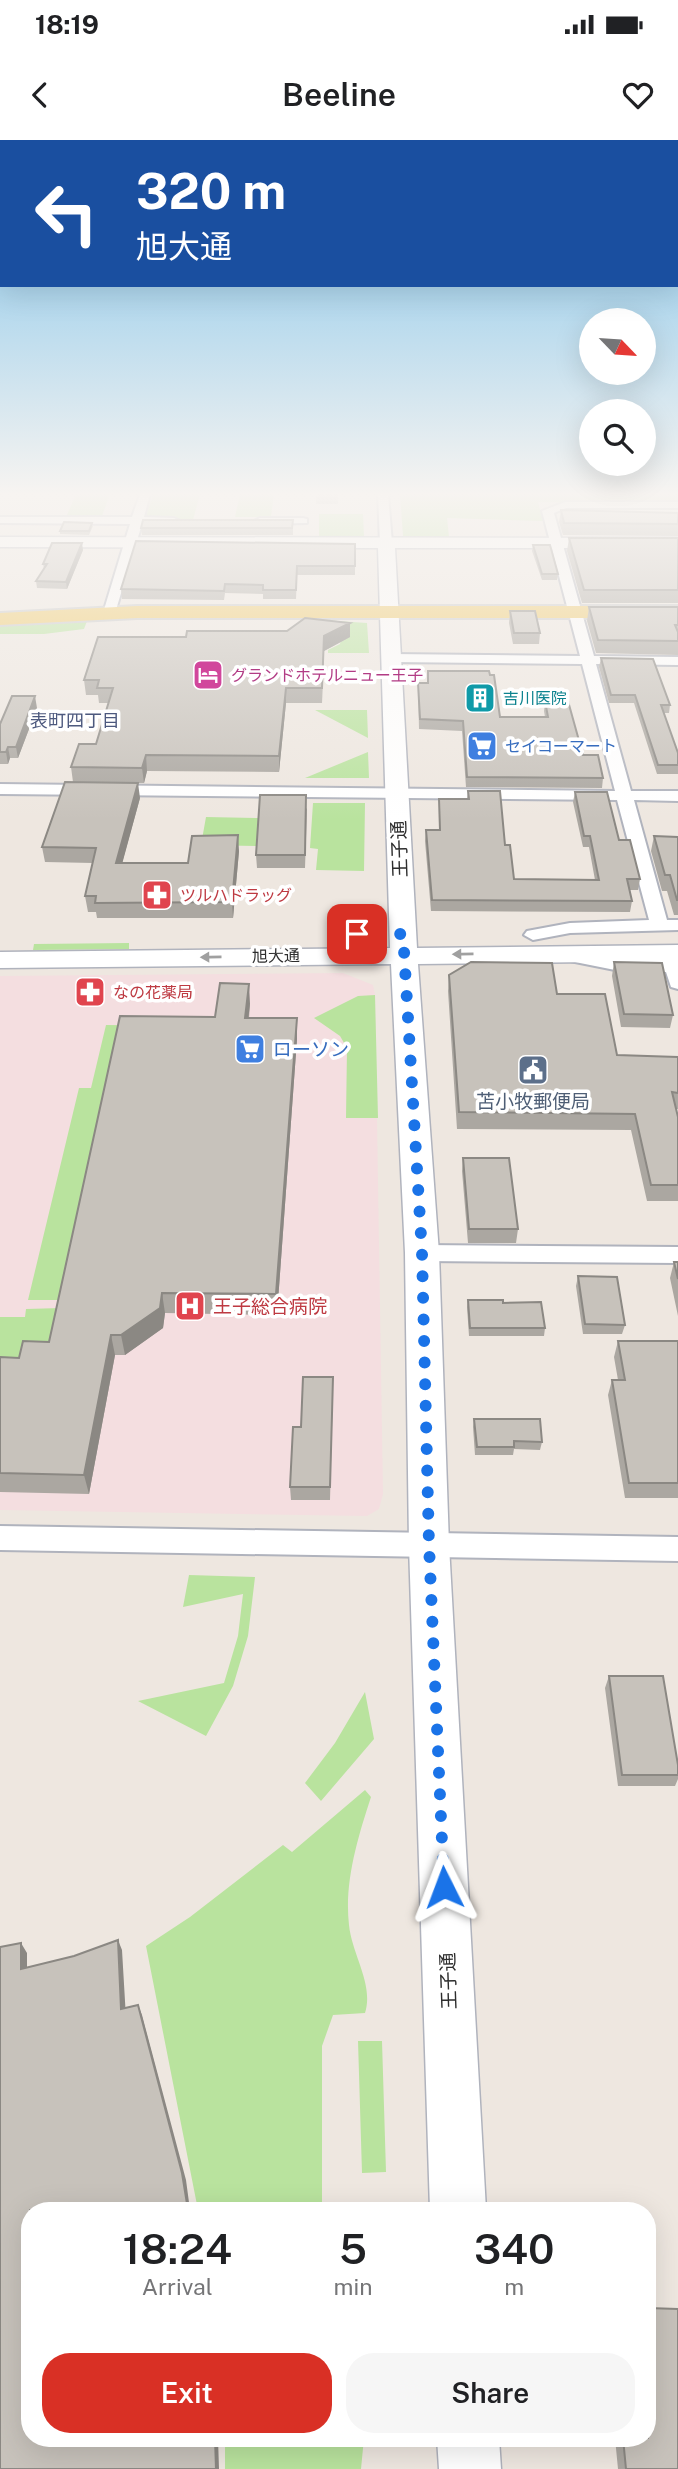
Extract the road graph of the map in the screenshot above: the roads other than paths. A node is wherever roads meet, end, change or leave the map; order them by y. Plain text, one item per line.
1 (112, 603) edge
2 (391, 603) edge
3 (573, 603) edge
4 (678, 606) edge
5 (391, 609) junction
6 (575, 609) junction
7 (110, 610) junction
8 (0, 611) edge
9 (678, 612) edge
10 (0, 619) edge
11 (392, 659) junction
12 (589, 660) junction
13 (678, 661) edge
14 (0, 789) edge
15 (397, 793) junction
16 (624, 796) junction
17 (678, 796) edge
18 (672, 929) edge
19 (0, 937) edge
20 (404, 944) junction
21 (0, 960) edge
22 (677, 967) edge
23 (422, 1253) junction
24 (678, 1255) edge
25 (0, 1538) edge
26 (429, 1545) junction
27 (678, 1549) edge
28 (458, 2202) edge
29 (469, 2447) edge
30 (470, 2469) edge

1 - 7 street
2 - 5 street, 王子通
3 - 6 street
4 - 6 main road
5 - 6 main road
5 - 7 main road
5 - 11 street, 王子通
6 - 9 main road
6 - 12 street
7 - 8 main road
7 - 10 main road
11 - 12 street
11 - 15 street, 王子通
12 - 13 street
12 - 16 street
14 - 15 street
15 - 16 street
15 - 20 street, 王子通
16 - 17 street
16 - 18 street
18 - 20 street, 旭大通
19 - 20 street, 旭大通
20 -> 21 street, 旭大通
22 -> 20 street, 旭大通
20 - 23 street, 王子通
23 - 24 street
23 - 26 street, 王子通
25 - 26 street
26 - 27 street
26 - 28 street, 王子通
29 - 30 street

